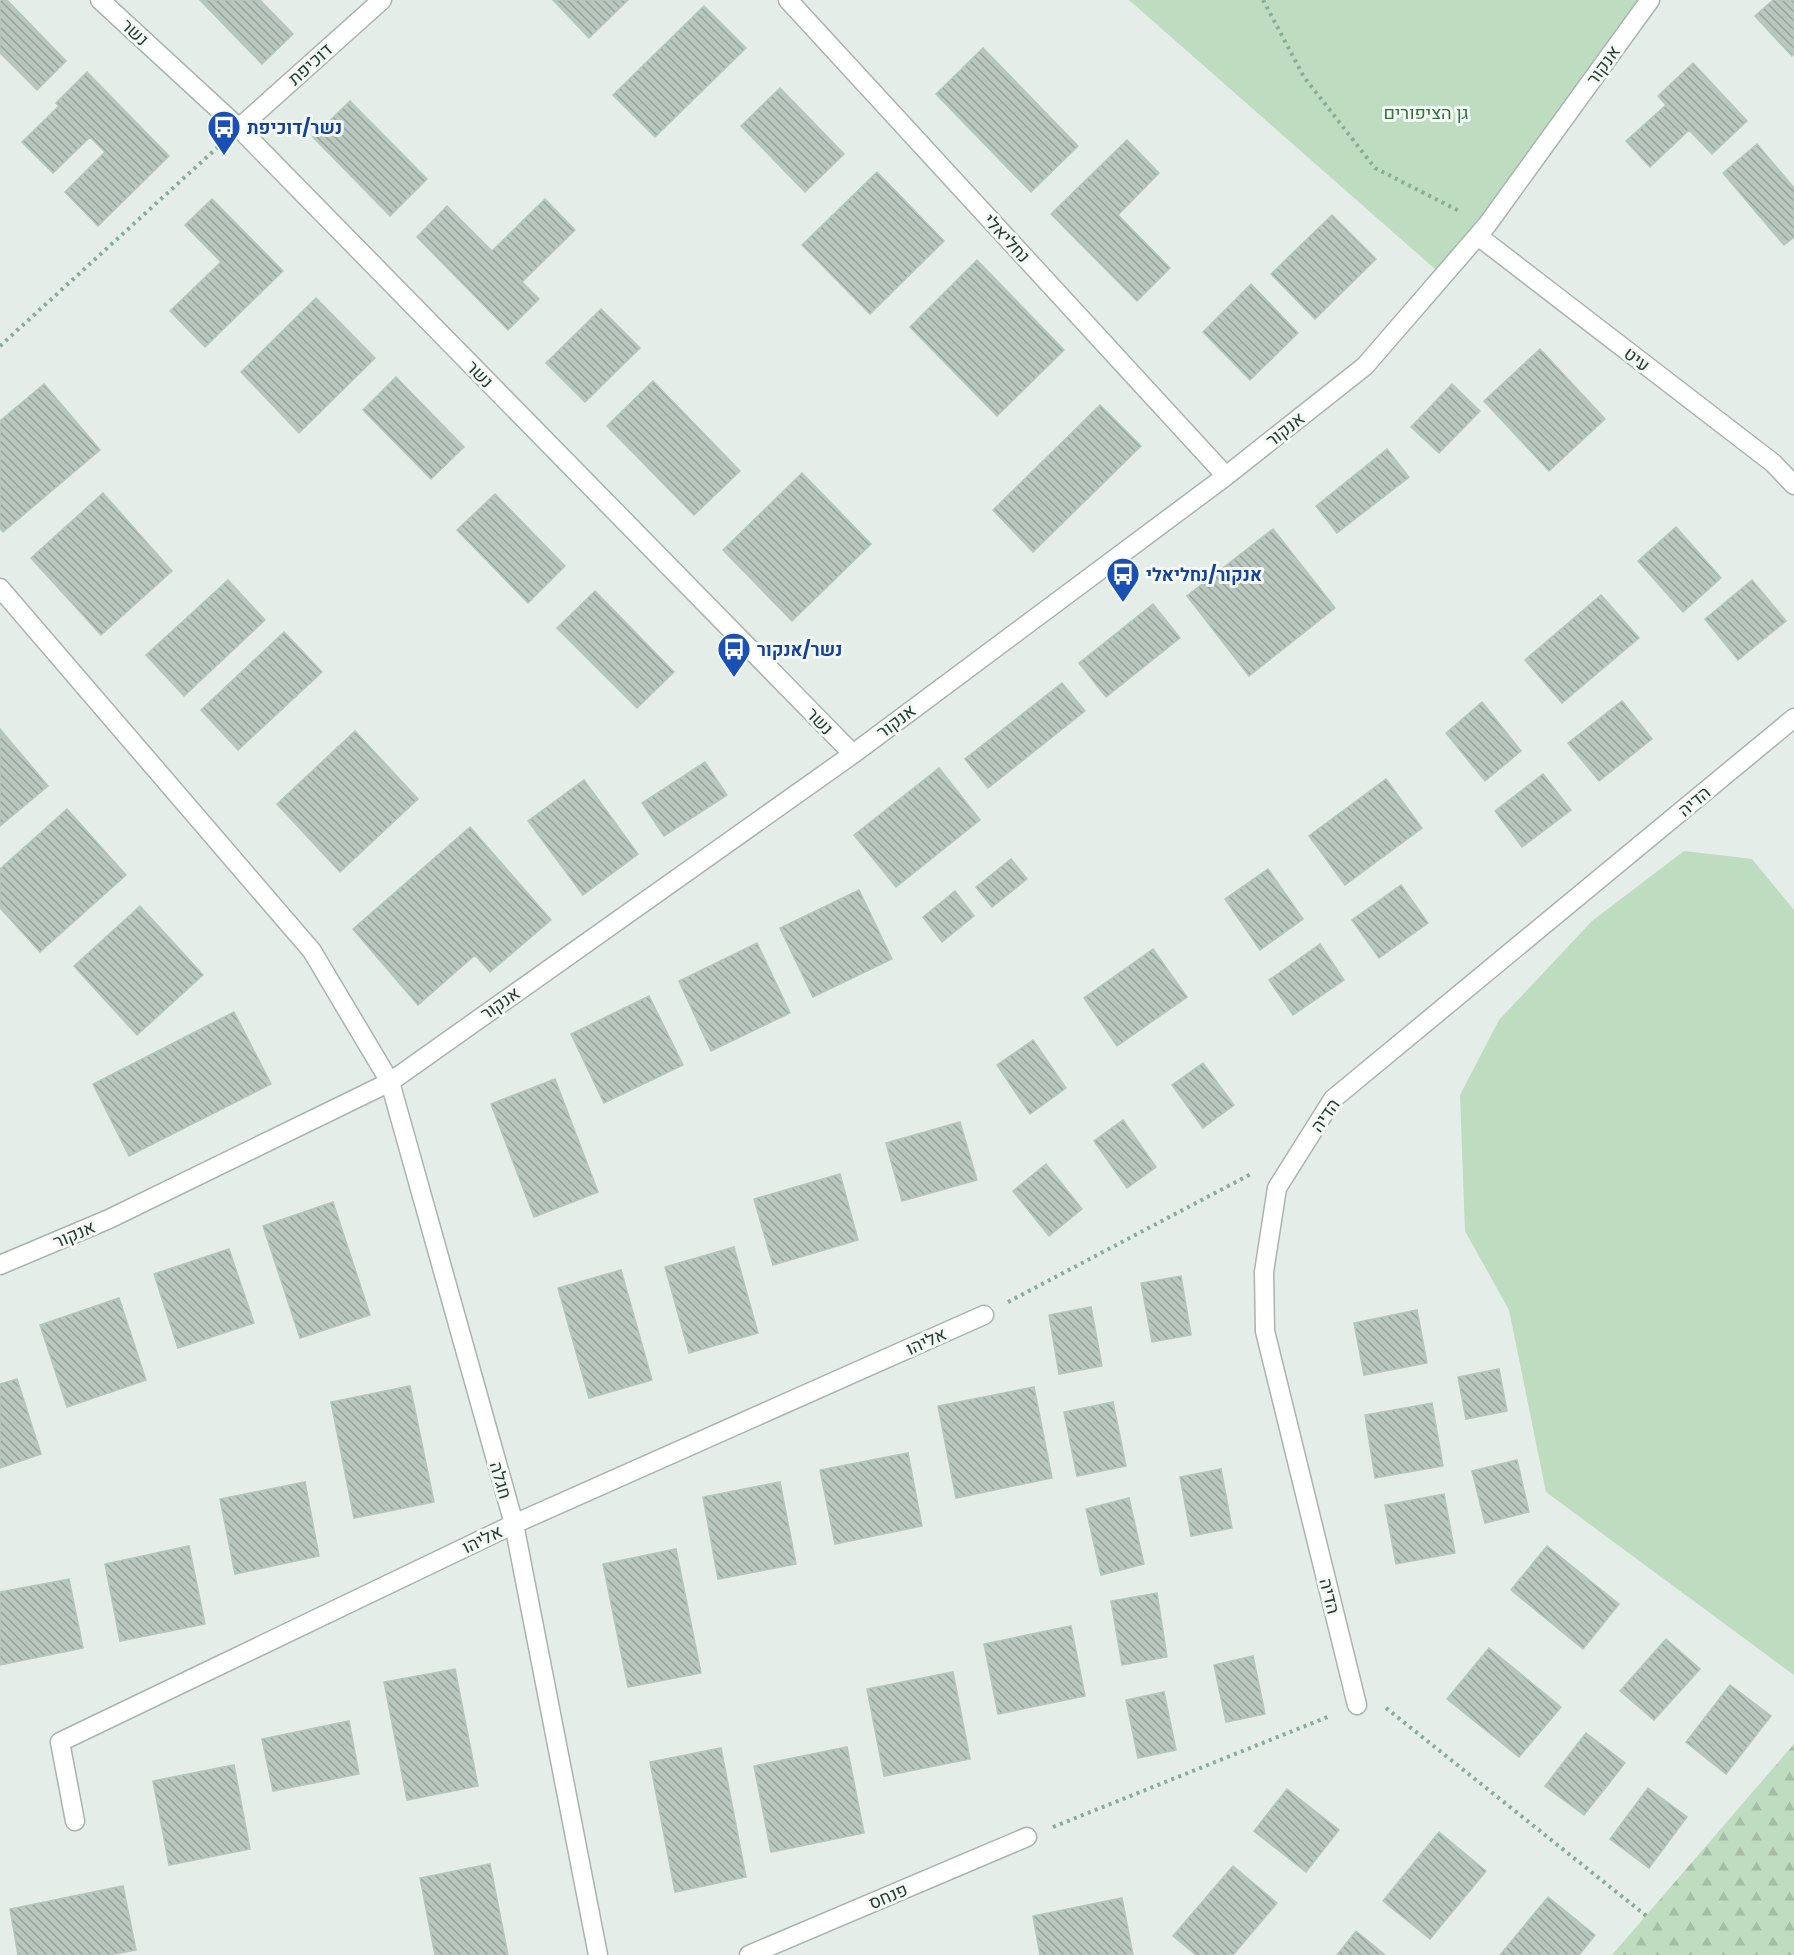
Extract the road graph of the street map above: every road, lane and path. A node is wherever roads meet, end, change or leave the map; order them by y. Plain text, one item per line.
1 (100, 0) edge
2 (382, 0) edge
3 (788, 0) edge
4 (1263, 0) edge
5 (1650, 0) edge
6 (238, 128) junction
7 (1483, 230) junction
8 (0, 346) edge
9 (1226, 476) junction
10 (1794, 485) edge
11 (0, 588) edge
12 (1794, 718) edge
13 (853, 754) junction
14 (390, 1082) junction
15 (1252, 1173) dead end
16 (0, 1265) edge
17 (984, 1315) joint
18 (514, 1524) junction
19 (1357, 1705) junction
20 (75, 1821) dead end
21 (1027, 1837) joint
22 (1649, 1918) dead end
23 (598, 1955) edge
24 (749, 1955) edge

1 - 6 street, נשר
2 - 6 street, דוכיפת
3 - 9 street, נחליאלי
4 - 7 path
5 - 7 street, אנקור
6 - 8 path
6 - 13 street, נשר
7 - 9 street, אנקור
7 - 10 street, עיט
9 - 13 street, אנקור
11 - 14 street, חגלה
12 - 19 street, הדיה
13 - 14 street, אנקור
14 - 16 street, אנקור
14 - 18 street, חגלה
15 - 17 path
17 - 18 street, אליהו
18 - 20 street, אליהו
18 - 23 street, חגלה
19 - 21 path
19 - 22 path
21 - 24 street, פנחס

